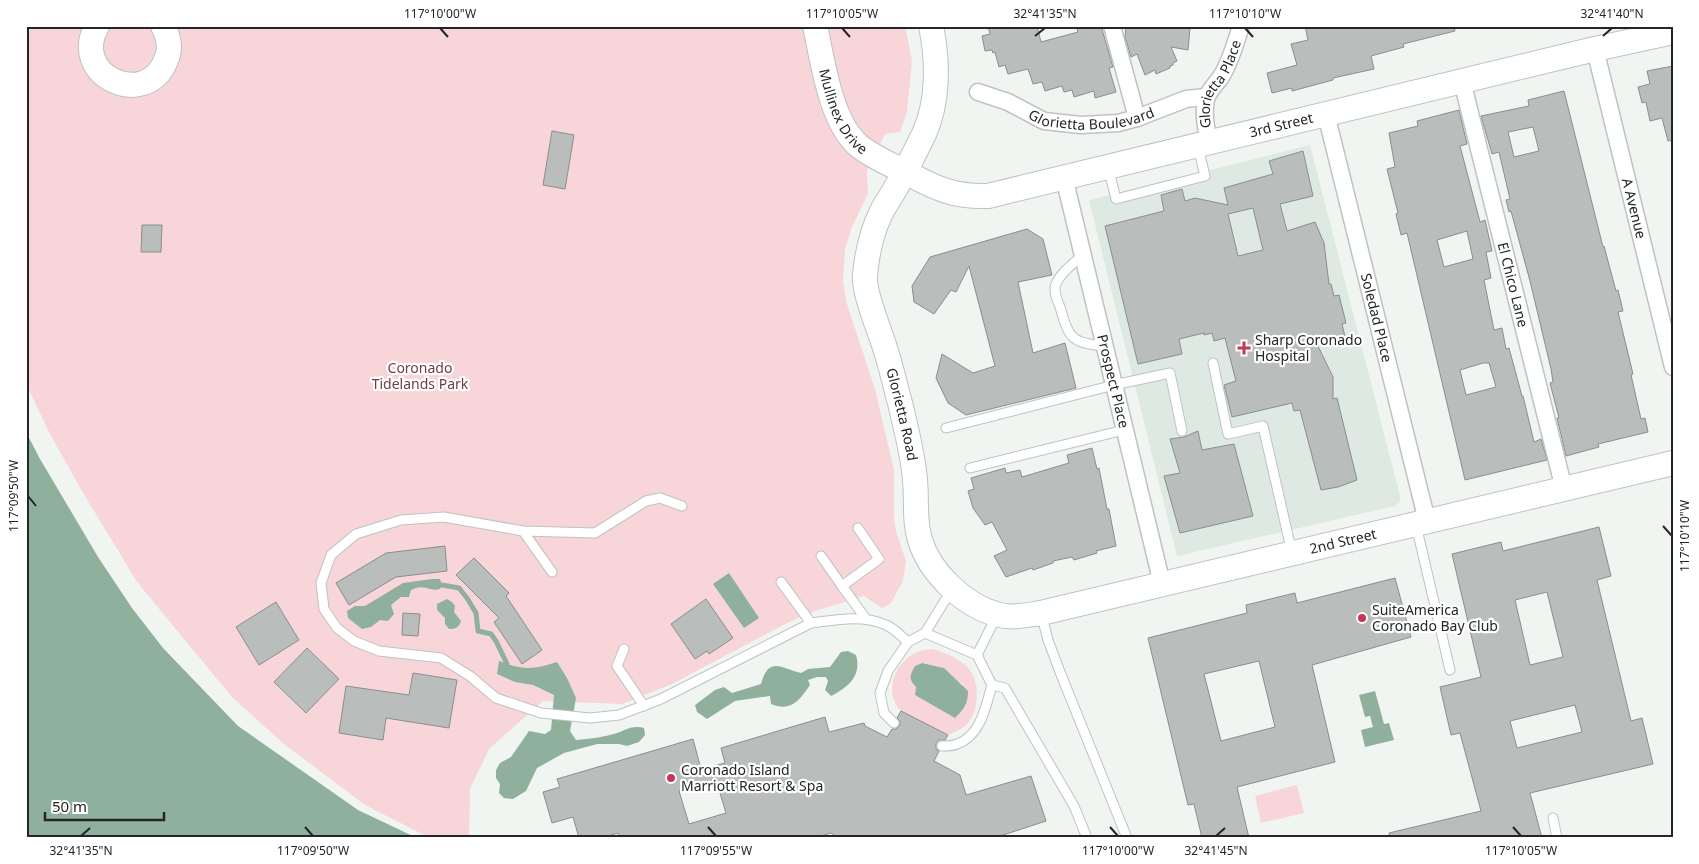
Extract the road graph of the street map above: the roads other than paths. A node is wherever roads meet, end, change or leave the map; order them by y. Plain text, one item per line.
1 (98, 26) edge
2 (163, 26) edge
3 (815, 26) edge
4 (931, 26) edge
5 (1112, 26) edge
6 (1241, 26) edge
7 (1669, 32) edge
8 (1595, 49) junction
9 (1462, 81) junction
10 (978, 92) dead end
11 (1206, 97) junction
12 (1326, 114) junction
13 (1136, 118) junction
14 (1204, 144) junction
15 (1108, 166) junction
16 (905, 172) junction
17 (1064, 177) junction
18 (1083, 255) junction
19 (1104, 346) junction
20 (1213, 363) dead end
21 (1673, 368) edge
22 (1114, 385) junction
23 (946, 428) dead end
24 (1124, 430) junction
25 (1182, 431) dead end
26 (1673, 463) edge
27 (970, 468) dead end
28 (1564, 489) junction
29 (682, 506) dead end
30 (1422, 523) junction
31 (858, 528) dead end
32 (523, 531) junction
33 (1292, 553) junction
34 (821, 556) dead end
35 (552, 572) dead end
36 (781, 582) dead end
37 (1162, 584) junction
38 (842, 586) junction
39 (954, 590) junction
40 (1041, 612) junction
41 (1006, 616) junction
42 (866, 619) junction
43 (811, 623) junction
44 (925, 633) junction
45 (908, 642) junction
46 (624, 650) dead end
47 (977, 655) junction
48 (1450, 670) dead end
49 (992, 685) junction
50 (644, 706) junction
51 (894, 723) dead end
52 (942, 746) dead end
53 (1553, 818) dead end
54 (1087, 838) edge
55 (1126, 838) edge
56 (1557, 838) edge

1 - 2 main road
3 - 16 main road, Mullinex Drive
4 - 16 main road
5 - 13 street
6 - 11 street, Glorietta Place
7 - 8 main road, 3rd Street
8 - 9 main road, 3rd Street
8 - 21 street, A Avenue
9 - 12 main road, 3rd Street
9 - 28 street, El Chico Lane
10 - 13 street, Glorietta Boulevard
11 - 13 street, Glorietta Boulevard
11 - 14 street, Glorietta Place
12 - 14 main road, 3rd Street
12 - 30 street, Soledad Place
14 - 15 main road, 3rd Street
14 - 15 lane
15 - 17 main road, 3rd Street
16 - 17 main road, 3rd Street
16 - 39 main road, Glorietta Road
17 - 18 street, Prospect Place
18 - 19 street, Prospect Place
18 - 19 lane
19 - 22 street, Prospect Place
20 - 33 lane
22 - 23 lane
22 - 24 street, Prospect Place
22 - 25 lane
24 - 27 lane
24 - 37 street, Prospect Place
26 - 28 main road, 2nd Street
28 - 30 main road, 2nd Street
29 - 32 lane
30 - 33 main road, 2nd Street
30 - 48 lane
31 - 38 lane
32 - 35 lane
32 - 50 lane
33 - 37 main road, 2nd Street
34 - 38 lane
36 - 43 lane
37 - 40 main road, 2nd Street
38 - 42 lane
39 - 41 main road, Glorietta Road
39 - 44 lane
40 - 41 main road, 2nd Street
40 - 55 lane
41 - 47 lane
42 - 43 lane
42 - 45 lane
43 - 50 lane
44 - 45 lane
44 - 47 lane
45 - 51 lane
46 - 50 lane
47 - 49 lane
49 - 52 lane
49 - 54 lane
53 - 56 lane

